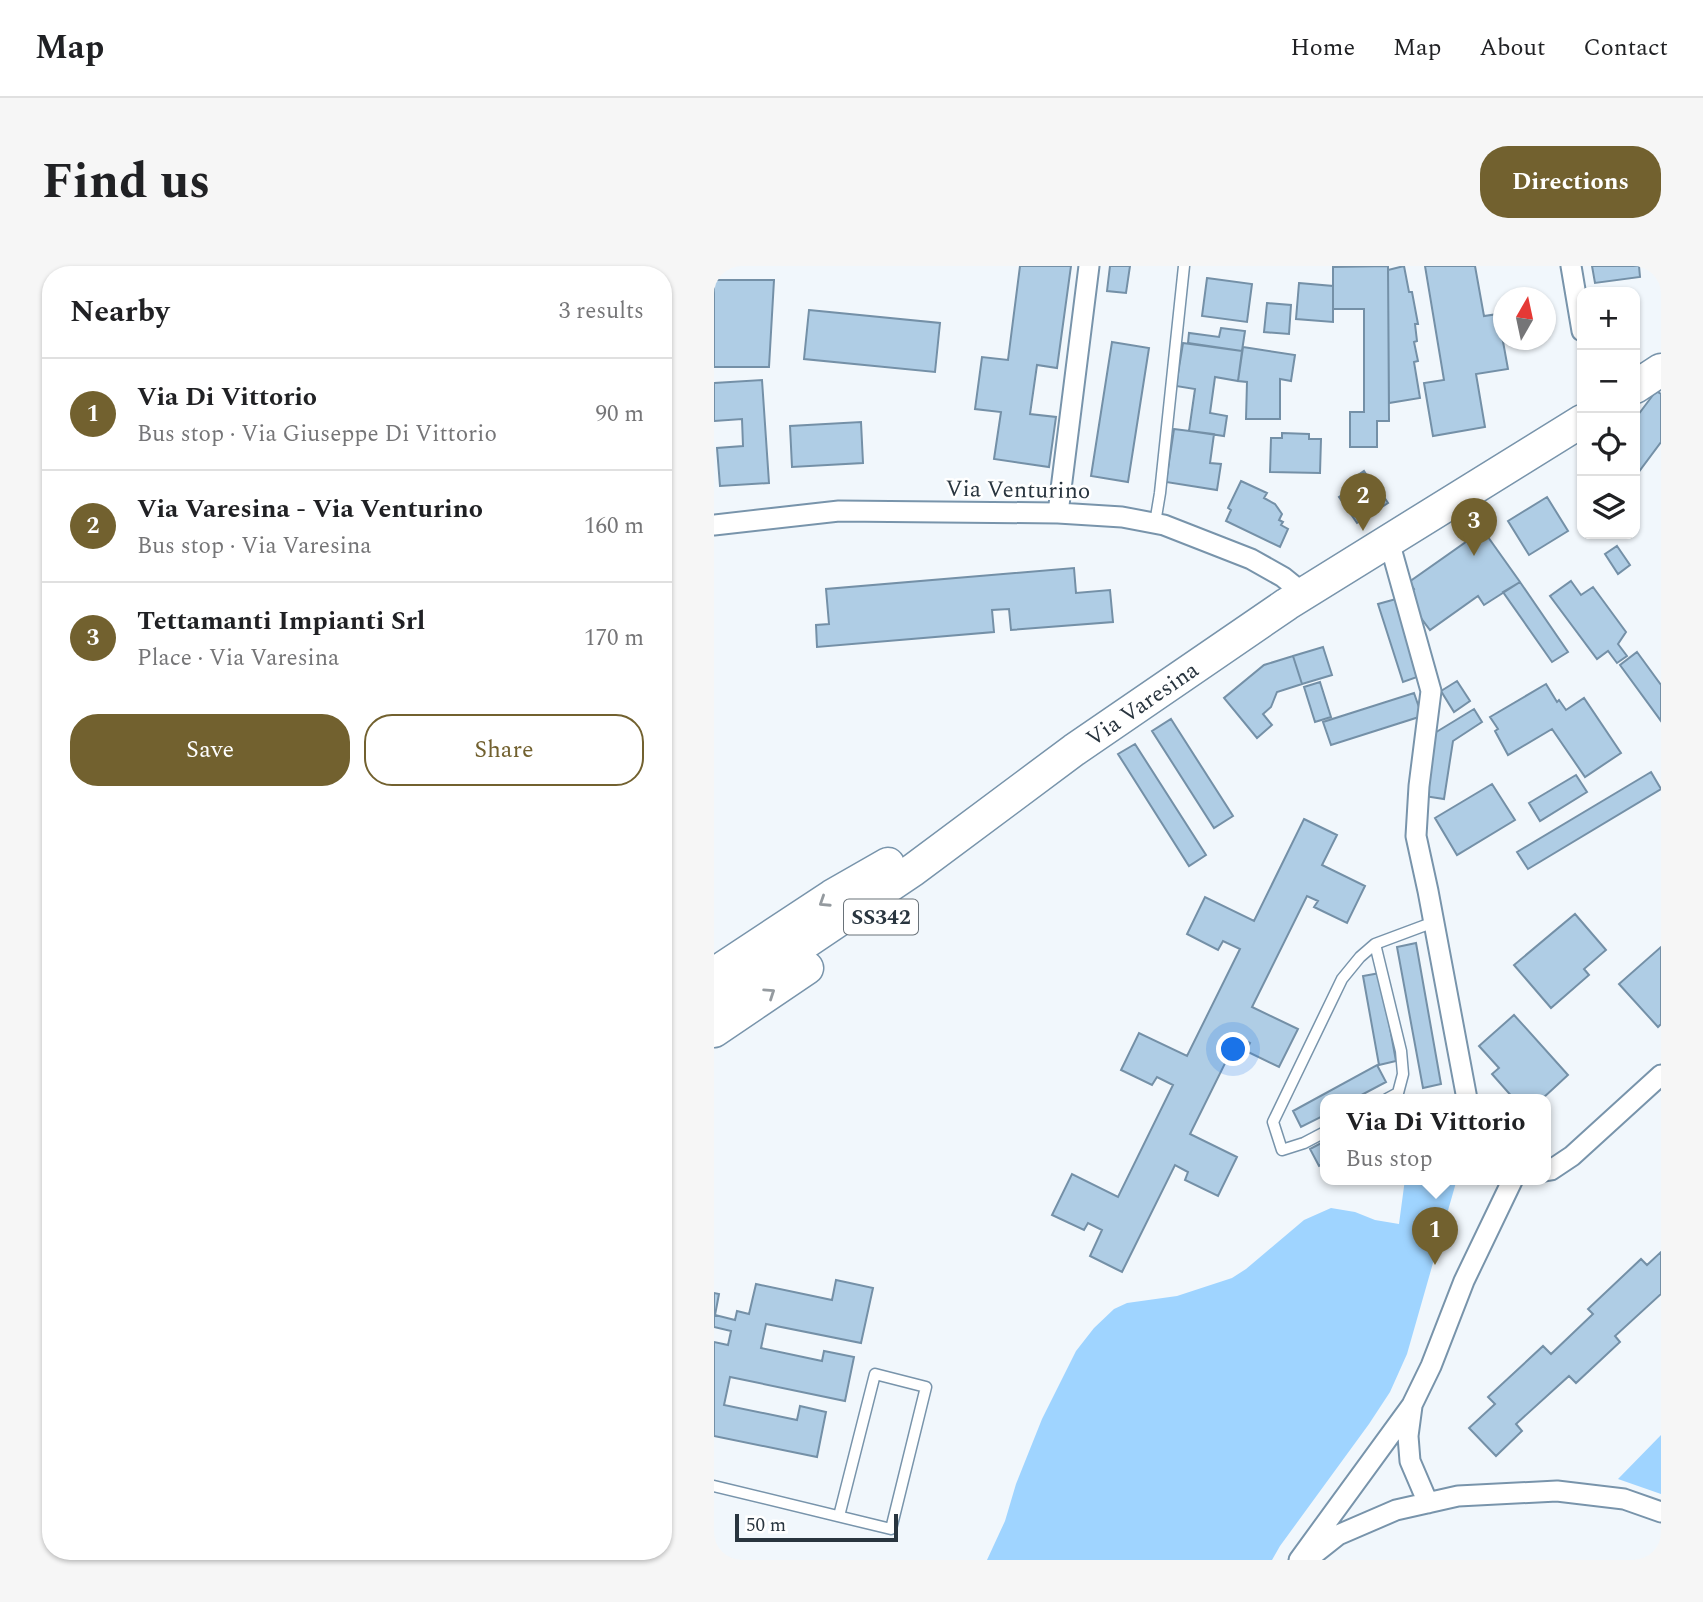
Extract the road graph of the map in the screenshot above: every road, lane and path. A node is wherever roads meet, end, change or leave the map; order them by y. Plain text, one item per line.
1 (1089, 266) edge
2 (1184, 266) edge
3 (1572, 266) edge
4 (1577, 298) edge
5 (1661, 370) edge
6 (1640, 384) edge
7 (1577, 424) edge
8 (1058, 513) junction
9 (1155, 523) junction
10 (714, 525) edge
11 (1389, 541) junction
12 (1304, 594) junction
13 (1032, 782) junction
14 (1434, 922) junction
15 (1375, 944) junction
16 (714, 974) edge
17 (714, 1004) edge
18 (714, 1031) edge
19 (1661, 1075) edge
20 (1396, 1094) edge
21 (1466, 1094) edge
22 (1320, 1135) edge
23 (1551, 1170) edge
24 (1510, 1185) edge
25 (1412, 1405) junction
26 (714, 1486) edge
27 (1428, 1503) junction
28 (1661, 1512) edge
29 (839, 1516) junction
30 (1299, 1560) edge
31 (1306, 1560) edge

1 - 8 street
2 - 9 lane
3 - 4 street
5 - 6 main road
7 - 11 main road, Via Varesina
8 - 9 street, Via Venturino
8 - 10 street, Via Venturino
9 - 12 street, Via Venturino
11 - 12 main road, Via Varesina
11 - 14 street
12 - 13 main road, Via Varesina
13 -> 16 main road, SS342
13 - 17 main road, Via Varesina
18 -> 13 main road, SS342
14 - 15 lane
14 - 21 street
15 - 20 lane
15 - 22 lane
19 - 23 street
24 - 25 street
25 - 27 street
25 - 30 street
26 - 29 lane
27 - 28 street
27 - 31 street
29 - 29 lane

